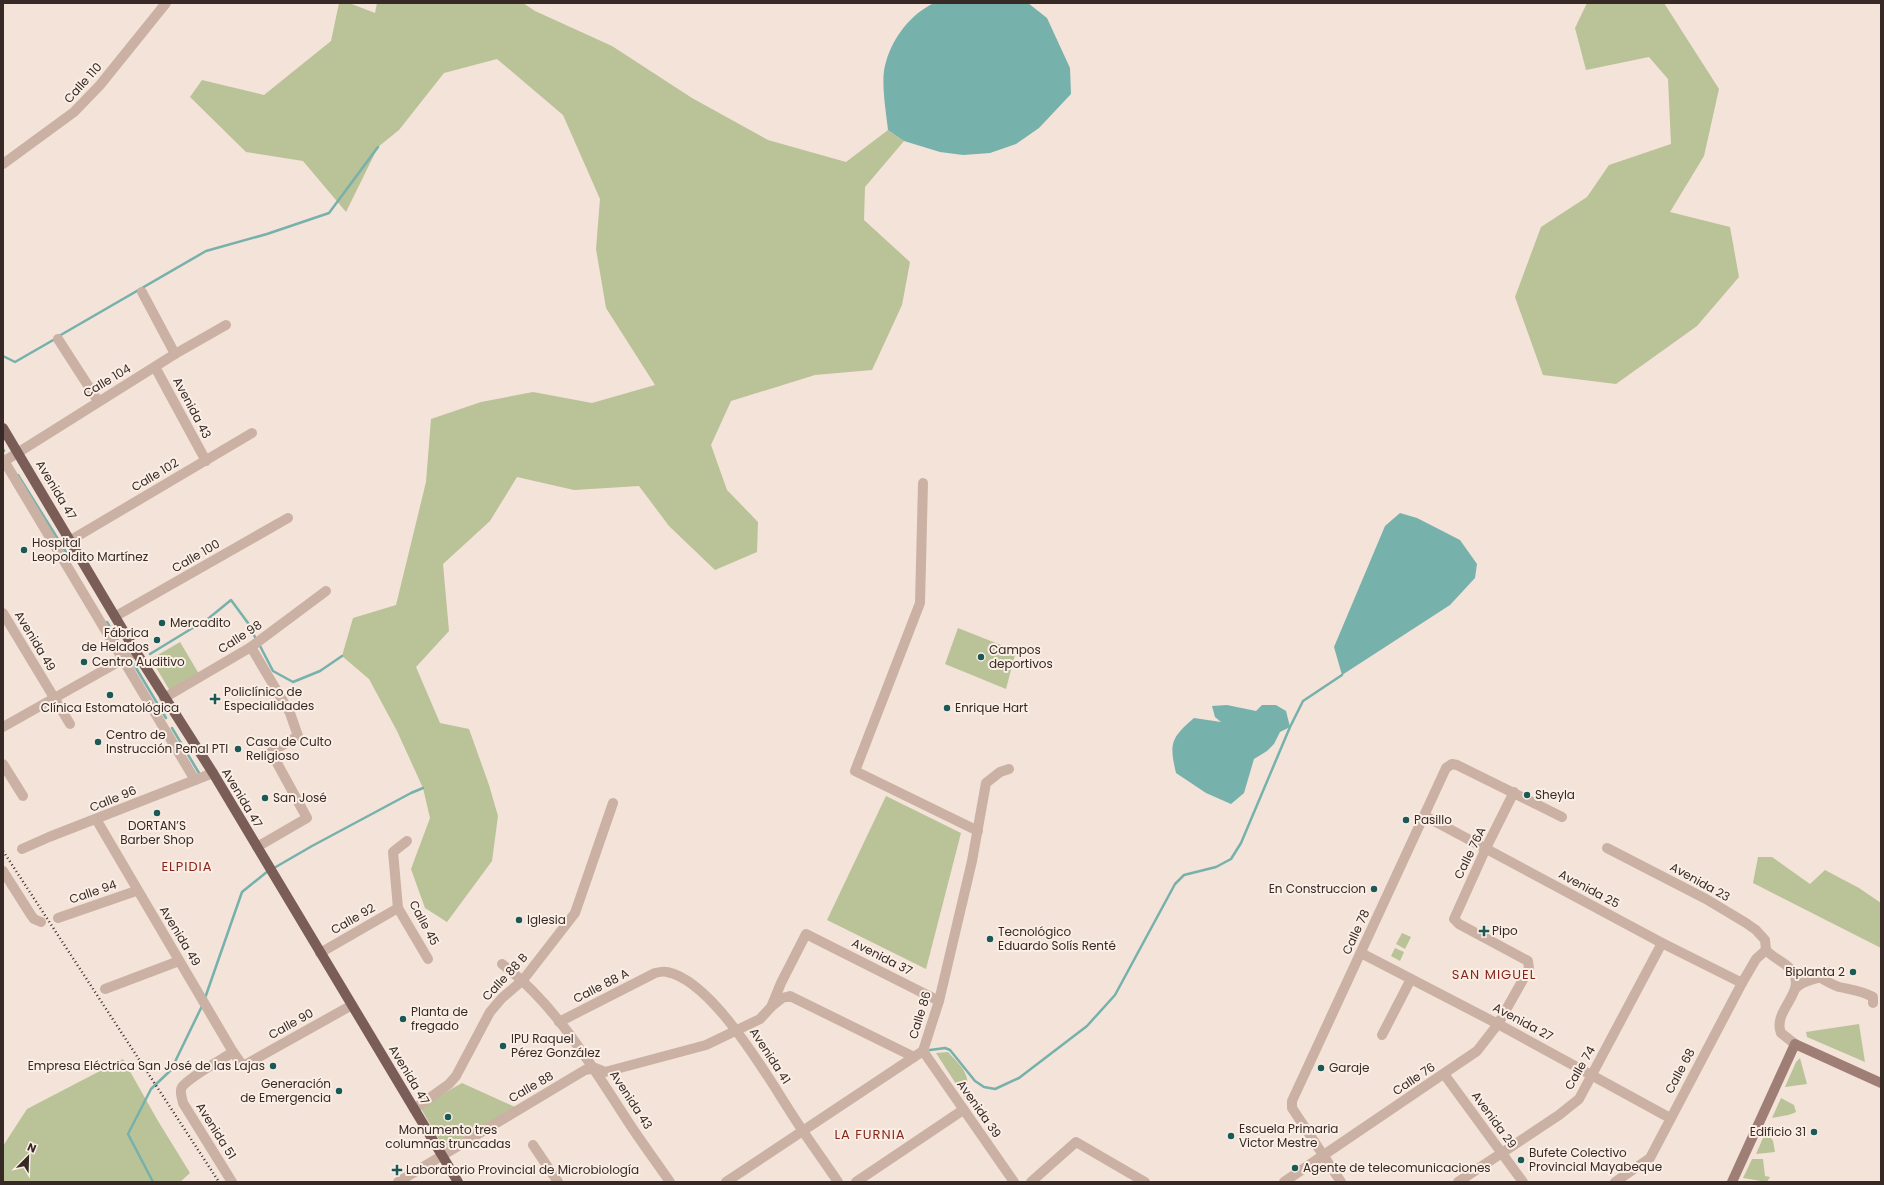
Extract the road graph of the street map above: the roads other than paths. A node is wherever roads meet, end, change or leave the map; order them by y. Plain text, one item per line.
1 (166, 3) edge
2 (3, 164) edge
3 (142, 292) dead end
4 (226, 325) dead end
5 (58, 339) dead end
6 (175, 354) junction
7 (155, 367) junction
8 (98, 401) junction
9 (3, 428) edge
10 (252, 433) dead end
11 (17, 452) junction
12 (3, 461) edge
13 (206, 461) junction
14 (923, 483) dead end
15 (288, 518) dead end
16 (71, 540) junction
17 (93, 578) junction
18 (78, 586) junction
19 (326, 591) dead end
20 (3, 612) edge
21 (116, 616) junction
22 (251, 647) junction
23 (136, 652) junction
24 (123, 659) junction
25 (55, 698) junction
26 (164, 698) junction
27 (70, 724) dead end
28 (3, 727) edge
29 (3, 764) edge
30 (1009, 769) dead end
31 (213, 773) junction
32 (195, 780) junction
33 (1514, 792) junction
34 (23, 796) dead end
35 (613, 803) dead end
36 (1424, 816) junction
37 (1562, 817) dead end
38 (96, 819) junction
39 (978, 831) junction
40 (407, 840) dead end
41 (257, 846) junction
42 (1486, 848) junction
43 (1607, 848) dead end
44 (22, 849) dead end
45 (3, 871) edge
46 (136, 891) junction
47 (398, 908) junction
48 (58, 918) dead end
49 (41, 922) dead end
50 (812, 937) joint
51 (1662, 943) junction
52 (1766, 950) junction
53 (320, 953) junction
54 (1361, 953) junction
55 (428, 959) dead end
56 (179, 961) junction
57 (502, 964) dead end
58 (1529, 969) joint
59 (655, 973) joint
60 (1411, 979) junction
61 (523, 980) junction
62 (1742, 983) junction
63 (1796, 988) junction
64 (105, 989) dead end
65 (939, 1001) junction
66 (1873, 1003) dead end
67 (352, 1005) junction
68 (772, 1006) junction
69 (559, 1022) junction
70 (1498, 1024) junction
71 (738, 1031) junction
72 (1382, 1035) dead end
73 (1795, 1044) junction
74 (923, 1051) junction
75 (232, 1052) junction
76 (914, 1057) junction
77 (243, 1066) joint
78 (595, 1068) junction
79 (1444, 1074) junction
80 (1593, 1074) junction
81 (1881, 1083) edge
82 (414, 1109) junction
83 (963, 1110) junction
84 (1670, 1118) junction
85 (803, 1131) junction
86 (533, 1145) dead end
87 (1502, 1153) junction
88 (442, 1155) junction
89 (1323, 1155) junction
90 (232, 1182) edge
91 (398, 1182) edge
92 (458, 1182) edge
93 (558, 1182) edge
94 (670, 1182) edge
95 (726, 1182) edge
96 (838, 1182) edge
97 (856, 1182) edge
98 (1014, 1182) edge
99 (1031, 1182) edge
100 (1145, 1182) edge
101 (1284, 1182) edge
102 (1341, 1182) edge
103 (1458, 1182) edge
104 (1522, 1182) edge
105 (1615, 1182) edge
106 (1732, 1182) edge

1 - 2 street, Calle 110
3 - 6 street
4 - 6 street, Calle 104
5 - 8 street
6 - 7 street, Calle 104
7 - 8 street, Calle 104
7 - 13 street, Avenida 43
8 - 11 street, Calle 104
9 - 11 main road, Avenida 47
10 - 13 street, Calle 102
11 - 12 street, Calle 104
11 - 16 main road, Avenida 47
12 - 18 street
13 - 16 street, Calle 102
14 - 39 street
15 - 21 street, Calle 100
16 - 17 main road, Avenida 47
17 - 18 street
17 - 21 main road, Avenida 47
18 - 24 street
19 - 22 street, Calle 98
20 - 25 street, Avenida 49
21 - 23 main road, Avenida 47
22 - 26 street, Calle 98
22 - 41 street
23 - 24 street
23 - 26 main road, Avenida 47
24 - 25 street
24 - 32 street
25 - 27 street, Avenida 49
25 - 28 street
26 - 31 main road, Avenida 47
29 - 34 street
30 - 39 street, Calle 86
31 - 32 street, Calle 96
31 - 41 main road, Avenida 47
32 - 38 street, Calle 96
33 - 36 street, Calle 78
33 - 37 street
33 - 42 street, Calle 76A
35 - 61 street, Calle 88 B
36 - 42 street, Avenida 25
36 - 54 street, Calle 78
38 - 44 street, Calle 96
38 - 46 street, Avenida 49
39 - 65 street, Calle 86
40 - 47 street, Calle 45
41 - 53 main road, Avenida 47
42 - 51 street, Avenida 25
42 - 58 street, Calle 76A
43 - 52 street, Avenida 23
45 - 49 street
46 - 48 street, Calle 94
46 - 56 street, Avenida 49
47 - 53 street, Calle 92
47 - 55 street, Calle 45
50 - 65 street, Avenida 37
50 - 68 street, Calle 88
51 - 62 street, Avenida 25
51 - 80 street, Calle 74
52 - 62 street, Calle 68
52 - 63 street
53 - 67 main road, Avenida 47
54 - 60 street, Avenida 27
54 - 89 street, Calle 78
56 - 64 street
56 - 75 street, Avenida 49
57 - 61 street, Avenida 43
58 - 70 street, Calle 76
59 - 69 street, Calle 88 A
59 - 71 street, Avenida 41
60 - 70 street, Avenida 27
60 - 72 street
61 - 69 street, Avenida 43
61 - 82 street, Calle 88 B
62 - 84 street, Calle 68
63 - 66 street
63 - 73 street
65 - 74 street, Calle 86
67 - 77 street, Calle 90
67 - 82 main road, Avenida 47
68 - 71 street, Calle 88
68 - 76 street, Calle 88
69 - 78 street, Avenida 43
70 - 79 street, Calle 76
70 - 80 street, Avenida 27
71 - 78 street, Calle 88
71 - 85 street, Avenida 41
73 - 81 street
73 - 106 street
74 - 76 street, Calle 86
74 - 83 street, Avenida 39
75 - 77 street, Avenida 49
75 - 90 street, Avenida 51
76 - 85 street, Calle 86
78 - 88 street, Calle 88
78 - 94 street, Avenida 43
79 - 87 street, Avenida 29
79 - 89 street, Calle 76
80 - 84 street, Avenida 27
80 - 87 street, Calle 74
82 - 88 main road, Avenida 47
83 - 97 street
83 - 98 street, Avenida 39
84 - 105 street, Calle 68
85 - 95 street, Calle 86
85 - 96 street, Avenida 41
86 - 93 street
87 - 103 street, Calle 74
87 - 104 street, Avenida 29
88 - 91 street, Calle 88
88 - 92 main road, Avenida 47
89 - 101 street, Calle 76
89 - 102 street
99 - 100 street

